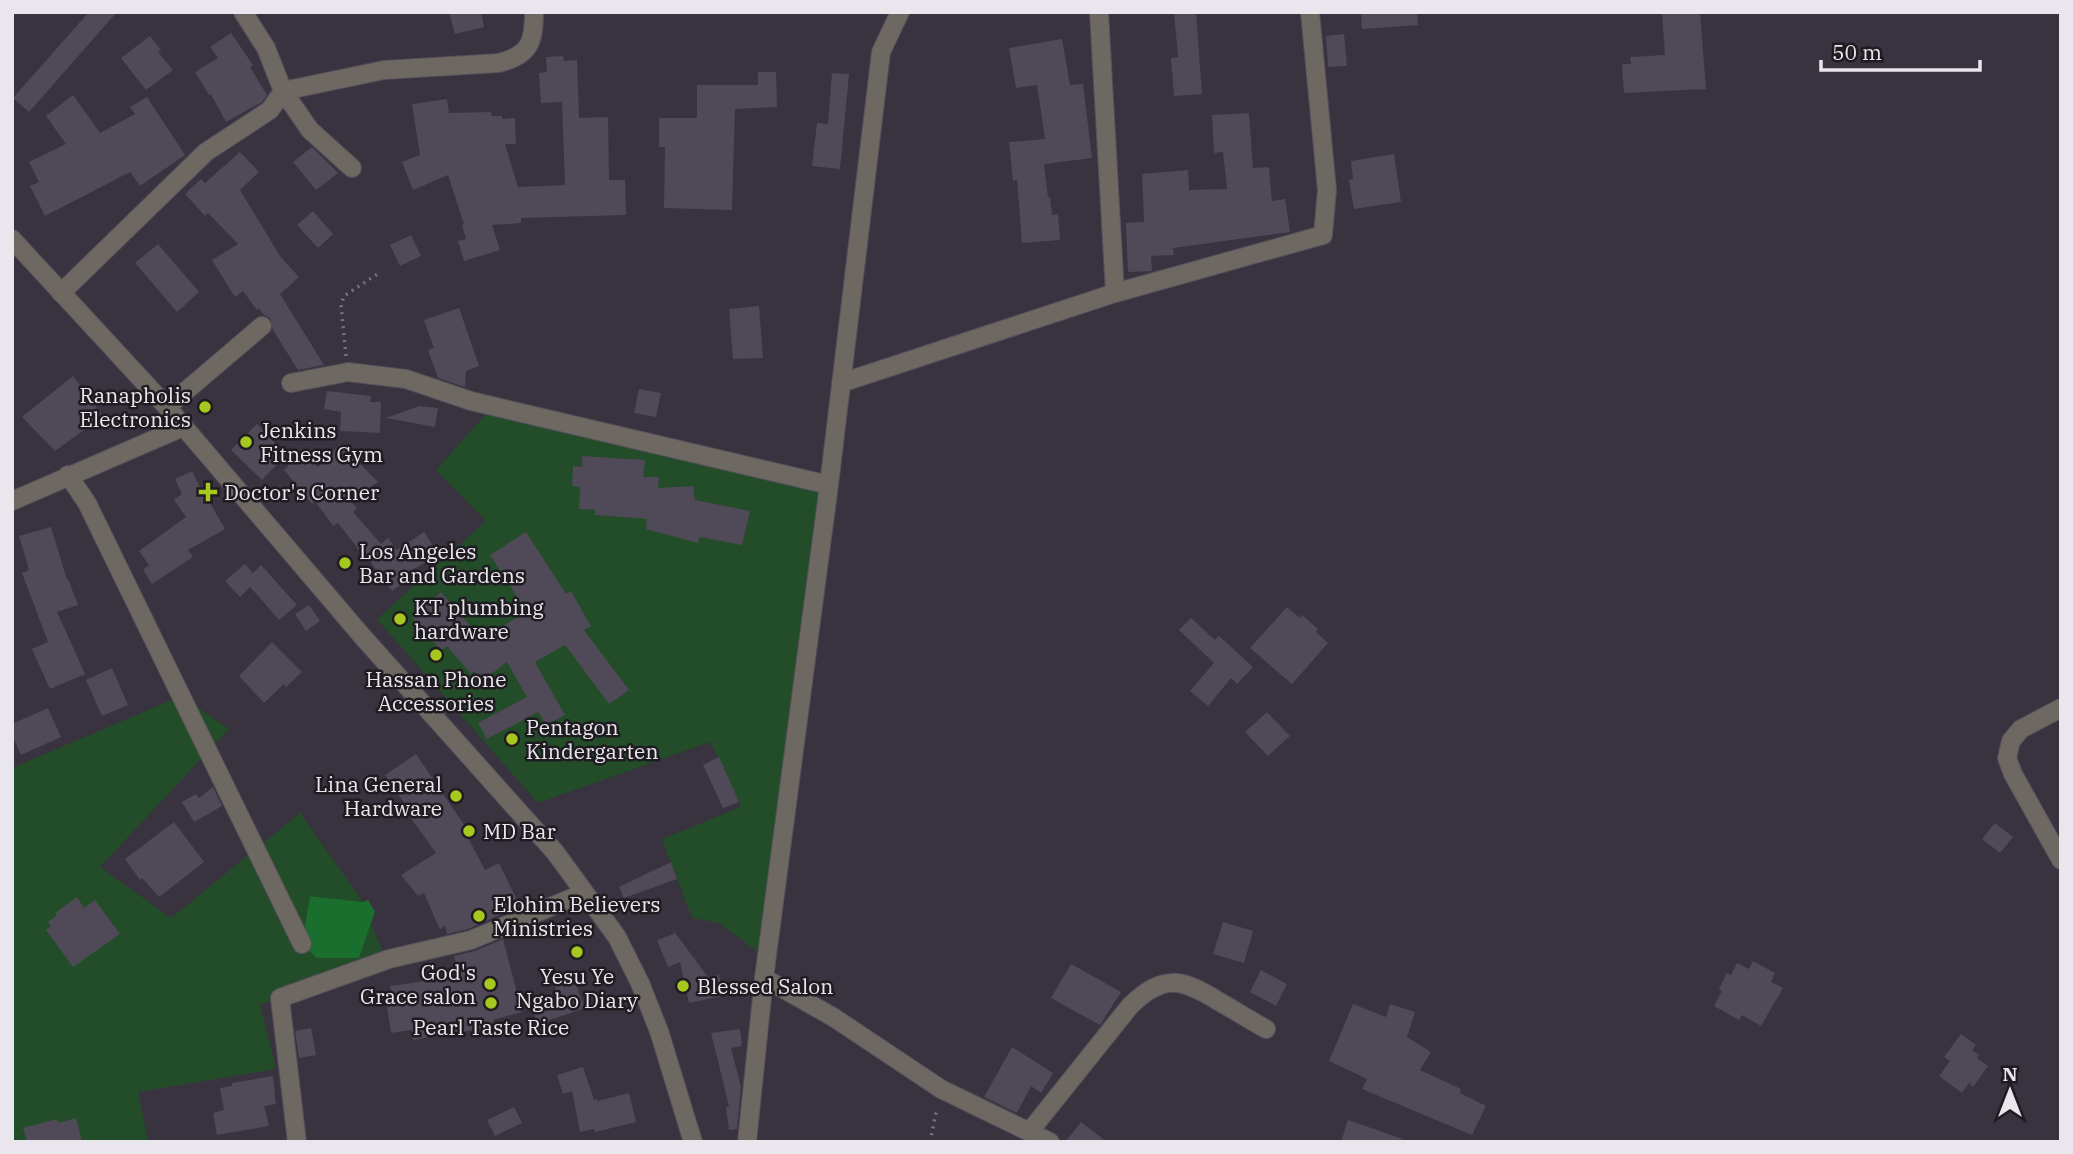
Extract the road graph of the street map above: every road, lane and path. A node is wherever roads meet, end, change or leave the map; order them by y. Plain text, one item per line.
1 (243, 12) edge
2 (534, 12) edge
3 (900, 12) edge
4 (1099, 12) edge
5 (1310, 12) edge
6 (283, 91) junction
7 (352, 168) dead end
8 (12, 239) edge
9 (379, 273) dead end
10 (61, 293) junction
11 (1115, 293) junction
12 (262, 326) dead end
13 (348, 372) junction
14 (291, 383) dead end
15 (841, 383) junction
16 (167, 407) junction
17 (183, 427) junction
18 (68, 475) junction
19 (829, 485) junction
20 (12, 501) edge
21 (2061, 708) edge
22 (2061, 860) edge
23 (584, 892) junction
24 (302, 944) dead end
25 (764, 978) junction
26 (1266, 1029) dead end
27 (941, 1089) junction
28 (1030, 1132) junction
29 (298, 1142) edge
30 (693, 1142) edge
31 (747, 1142) edge
32 (930, 1142) edge
33 (1050, 1142) edge

1 - 6 street
2 - 6 street
3 - 15 street
4 - 11 street
5 - 11 street
6 - 7 street
6 - 10 street
8 - 10 street
9 - 13 path
10 - 16 street
11 - 15 street
12 - 16 street
13 - 14 street
13 - 19 street
15 - 19 street
16 - 17 street
17 - 18 street
17 - 23 street
18 - 20 street
18 - 24 street
19 - 25 street
21 - 22 street
23 - 29 street
23 - 30 street
25 - 27 street
25 - 31 street
26 - 28 street
27 - 28 street
27 - 32 path
28 - 33 street

